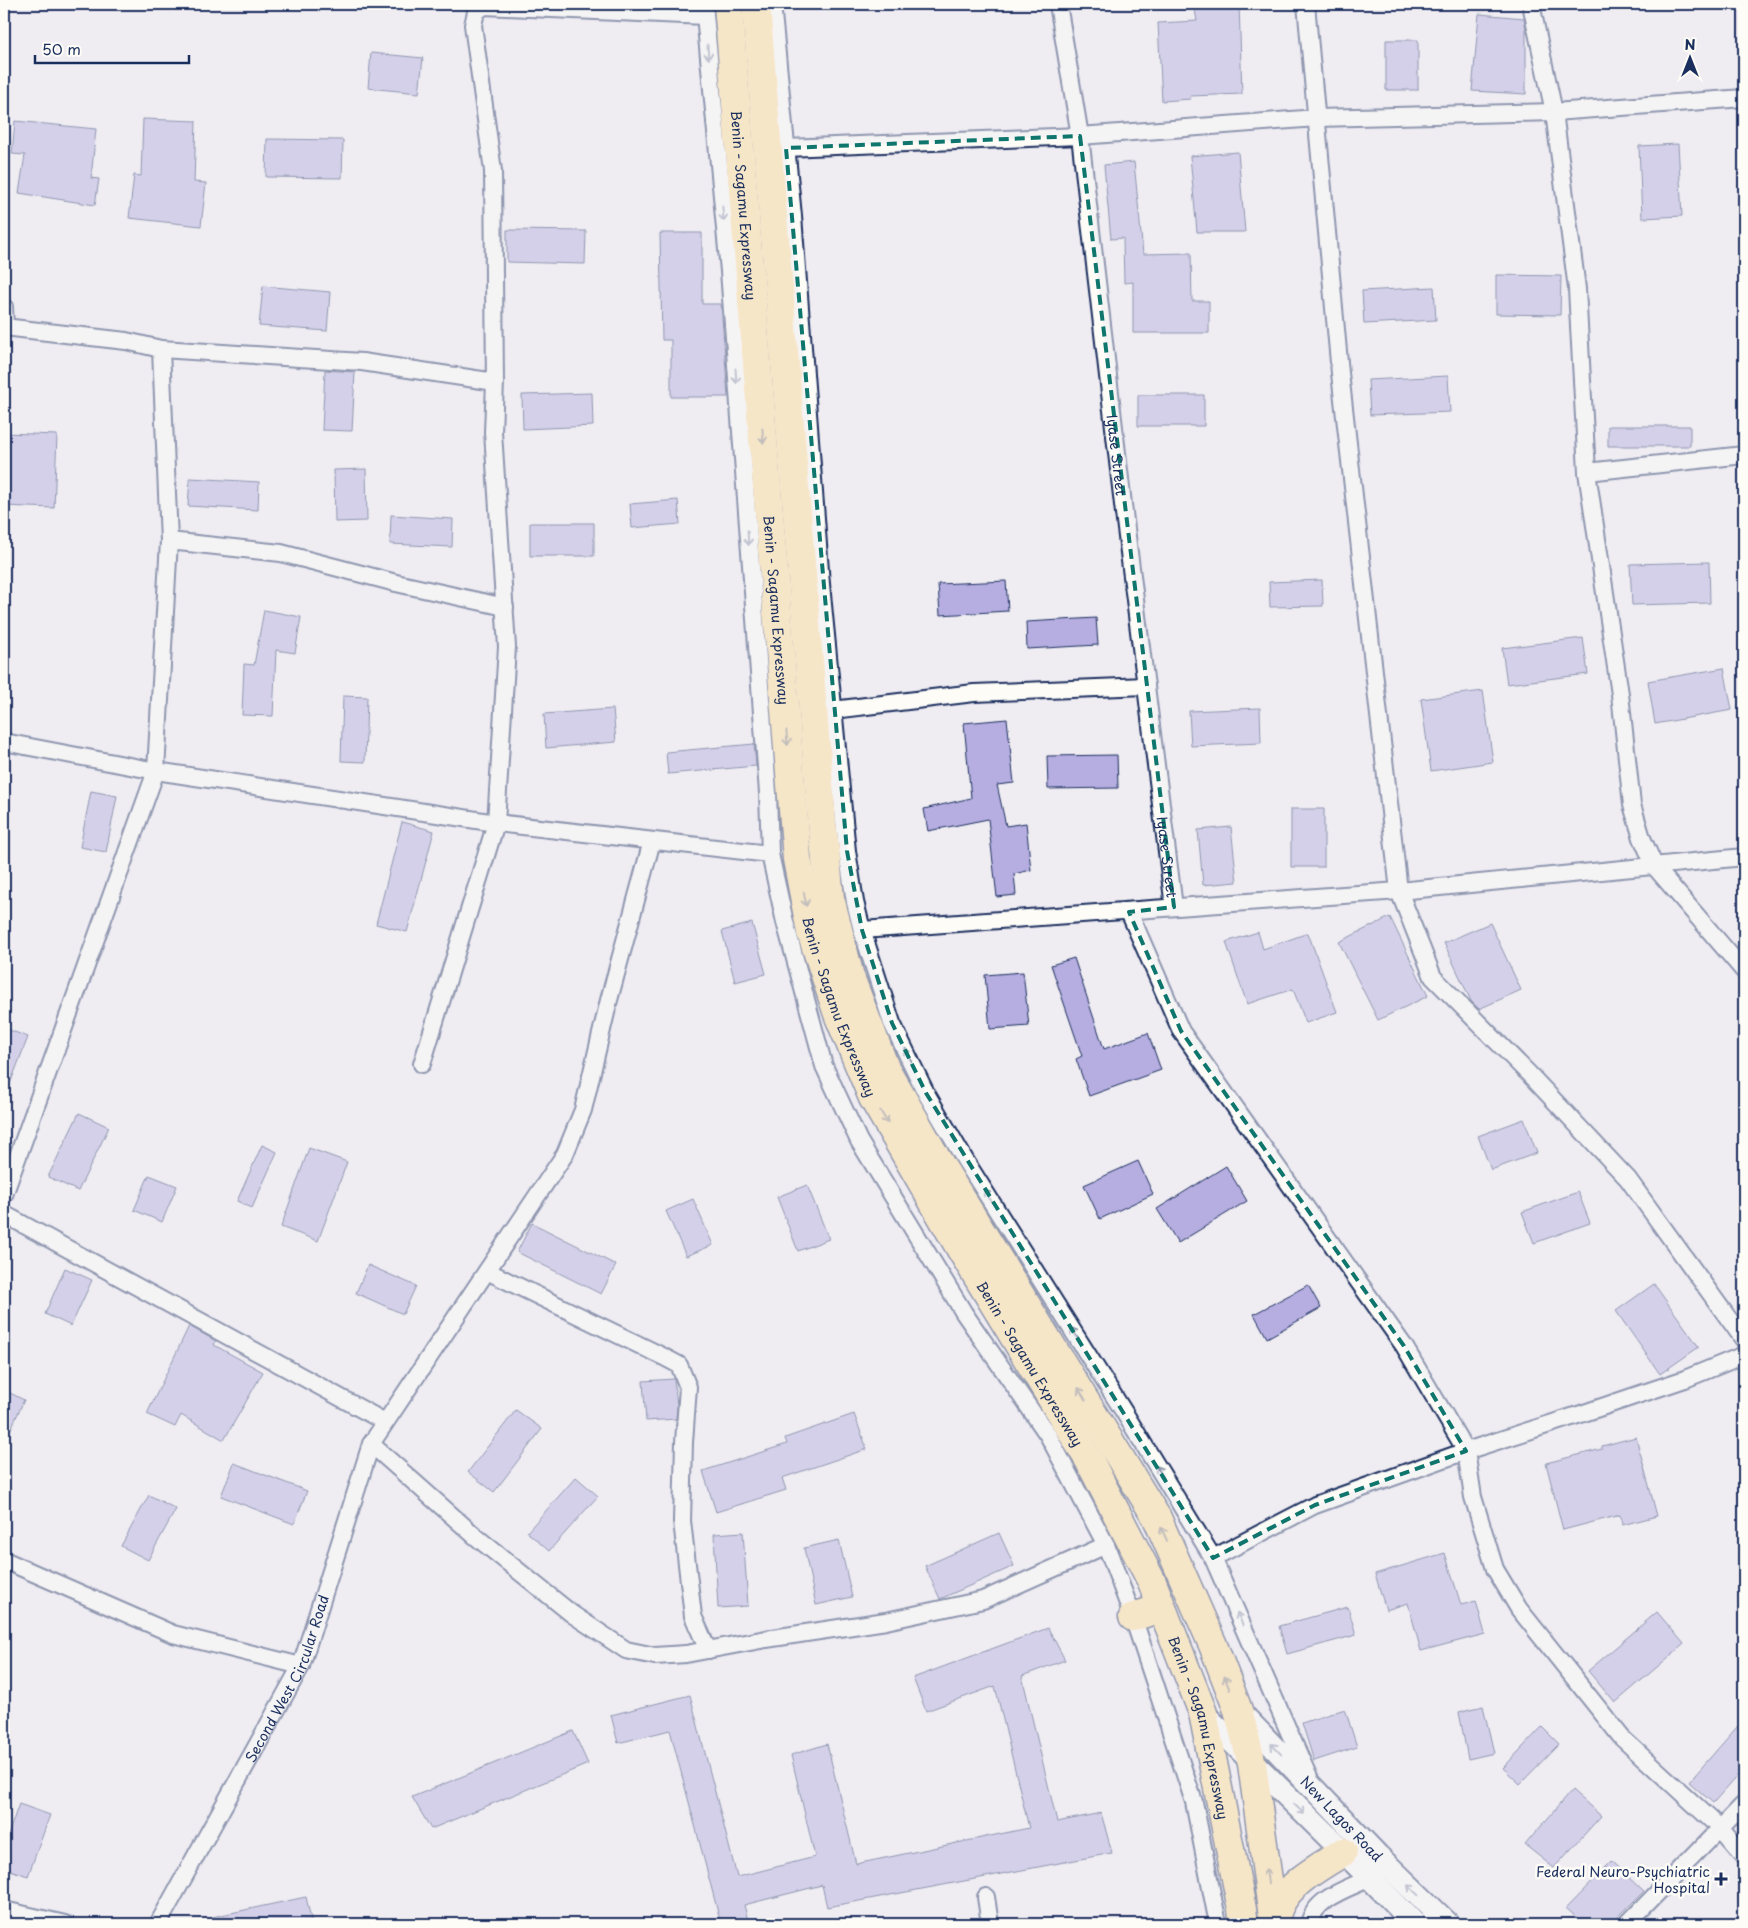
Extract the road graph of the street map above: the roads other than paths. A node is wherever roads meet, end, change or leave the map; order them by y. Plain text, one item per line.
1 (756, 4) edge
2 (772, 4) edge
3 (1058, 4) edge
4 (1306, 4) edge
5 (1530, 4) edge
6 (712, 8) edge
7 (1744, 98) edge
8 (1554, 112) junction
9 (1317, 118) junction
10 (1080, 136) junction
11 (786, 148) junction
12 (4, 307) edge
13 (4, 327) edge
14 (161, 349) junction
15 (495, 382) junction
16 (1744, 455) edge
17 (1587, 472) junction
18 (169, 541) junction
19 (505, 607) junction
20 (1146, 686) junction
21 (833, 710) junction
22 (4, 742) edge
23 (156, 771) junction
24 (496, 823) junction
25 (652, 841) junction
26 (770, 854) junction
27 (1744, 856) edge
28 (1655, 867) junction
29 (1399, 891) junction
30 (1174, 907) junction
31 (1129, 912) junction
32 (862, 930) junction
33 (1744, 971) edge
34 (422, 1064) dead end
35 (4, 1195) edge
36 (4, 1214) edge
37 (487, 1270) junction
38 (1744, 1340) edge
39 (1744, 1354) edge
40 (385, 1422) junction
41 (371, 1444) junction
42 (1466, 1451) junction
43 (1106, 1545) junction
44 (1213, 1558) junction
45 (4, 1560) edge
46 (1161, 1608) junction
47 (1133, 1617) junction
48 (708, 1650) junction
49 (301, 1666) junction
50 (1238, 1710) junction
51 (1202, 1713) junction
52 (1252, 1764) junction
53 (1316, 1792) junction
54 (1744, 1804) edge
55 (1720, 1828) junction
56 (1344, 1852) junction
57 (1744, 1856) edge
58 (1370, 1878) junction
59 (986, 1897) dead end
60 (4, 1910) edge
61 (65, 1924) edge
62 (158, 1924) edge
63 (990, 1924) edge
64 (1218, 1924) edge
65 (1244, 1924) edge
66 (1274, 1924) edge
67 (1309, 1924) edge
68 (1415, 1924) edge
69 (1448, 1924) edge
70 (1627, 1924) edge

50 -> 1 highway
2 - 11 street
3 - 10 street, Iyase Street
4 - 9 street
5 - 8 street
6 - 15 street
6 -> 26 street
6 -> 46 highway, Benin - Sagamu Expressway
7 - 8 street
8 - 9 street
8 - 17 street
9 - 10 street
9 - 29 street
10 - 11 street
10 - 20 street, Iyase Street
11 - 21 street
12 - 13 street
13 - 14 street
14 - 15 street
14 - 18 street
15 - 19 street
16 - 17 street
17 - 28 street
18 - 19 street
18 - 23 street
19 - 24 street
20 - 21 street
20 - 30 street, Iyase Street
21 - 32 street
22 - 23 street
23 - 24 street
23 - 35 street
24 - 25 street
24 - 34 street
25 - 26 street
25 - 37 street, Second West Circular Road
26 - 43 street
27 - 28 street
28 - 29 street
28 - 33 street
29 - 30 street
29 - 38 street
30 - 31 street
31 - 32 street
31 - 42 street
44 -> 32 street
36 - 40 street
37 - 40 street, Second West Circular Road
37 - 48 street
39 - 42 street
40 - 41 street, Second West Circular Road
41 - 48 street
41 - 49 street, Second West Circular Road
42 - 44 street
42 - 55 street
43 - 47 street
43 - 48 street
53 -> 44 street
45 - 49 street
46 - 47 highway
46 - 51 highway, Benin - Sagamu Expressway
47 - 64 street
49 - 62 street, Second West Circular Road
50 - 52 highway
53 -> 50 main road, New Lagos Road
51 - 52 main road, New Lagos Road
51 - 65 highway, Benin - Sagamu Expressway
52 -> 56 main road, New Lagos Road
66 -> 52 highway
69 -> 53 main road, New Lagos Road
54 - 55 street
55 - 57 street
55 - 70 street
56 - 58 main road, New Lagos Road
56 - 66 highway
58 - 67 street
58 - 68 main road, New Lagos Road
59 - 63 street
60 - 61 street

